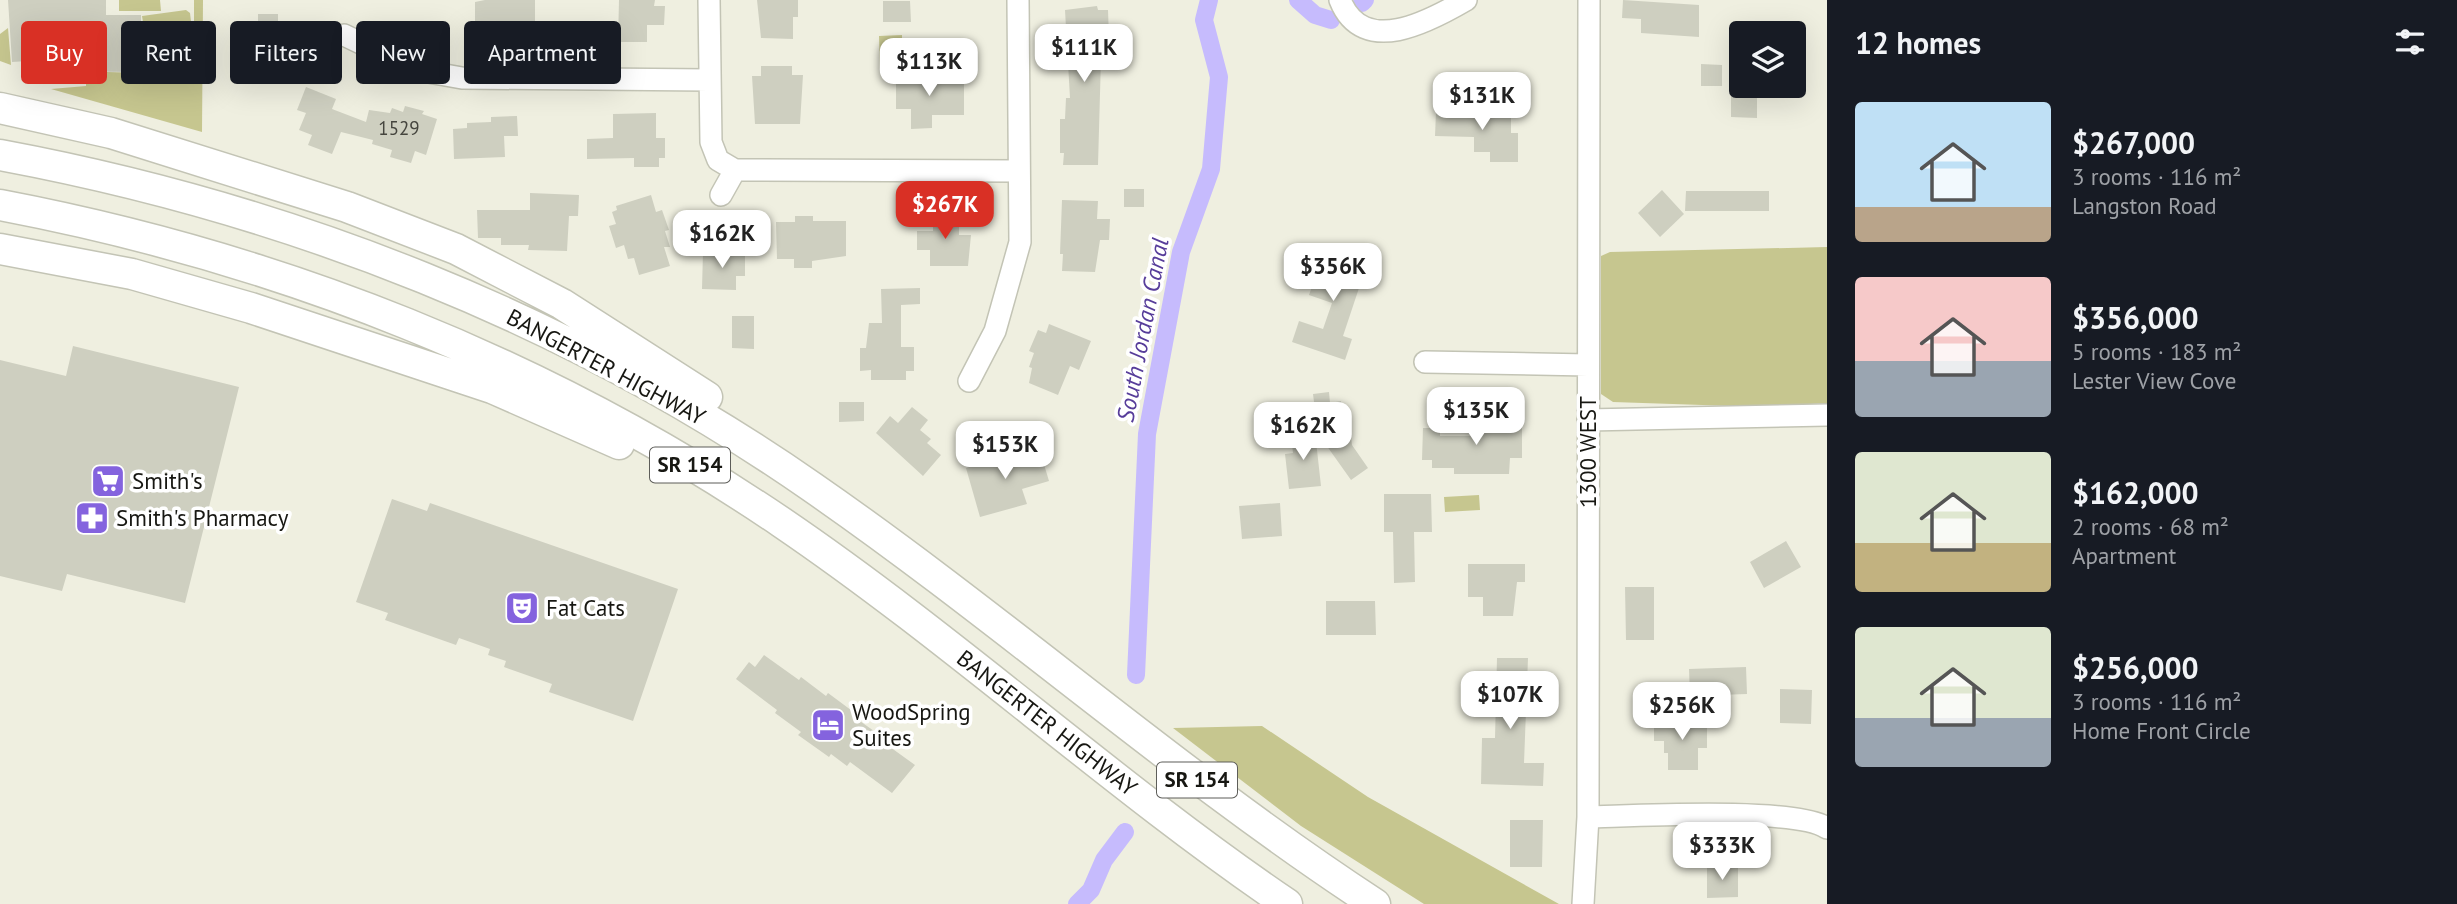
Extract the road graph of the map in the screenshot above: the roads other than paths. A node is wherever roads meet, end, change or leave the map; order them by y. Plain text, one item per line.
1 (709, 0) edge
2 (1018, 0) edge
3 (1340, 0) edge
4 (1466, 0) edge
5 (1589, 0) edge
6 (344, 35) dead end
7 (709, 80) junction
8 (0, 108) edge
9 (0, 155) edge
10 (735, 170) junction
11 (1018, 171) junction
12 (721, 195) dead end
13 (0, 205) edge
14 (0, 249) edge
15 (1426, 362) dead end
16 (1588, 365) junction
17 (969, 381) dead end
18 (1827, 415) edge
19 (1588, 419) junction
20 (783, 523) junction
21 (1028, 645) junction
22 (1588, 817) junction
23 (1827, 828) edge
24 (1287, 904) edge
25 (1375, 904) edge
26 (1583, 904) edge

1 - 7 street
2 - 11 street
3 - 4 street
5 - 16 street, 1300 WEST
6 - 7 street
7 - 10 street
8 - 21 highway
9 - 21 highway, BANGERTER HIGHWAY / SR 154
10 - 11 street
10 - 12 street
11 - 17 street
13 - 20 highway, BANGERTER HIGHWAY / SR 154
14 - 20 highway
15 - 16 street
16 - 19 street, 1300 WEST
18 - 19 street
19 - 22 street, 1300 WEST
20 - 24 highway, BANGERTER HIGHWAY / SR 154
21 - 25 highway, BANGERTER HIGHWAY / SR 154
22 - 23 street
22 - 26 street, 1300 WEST

